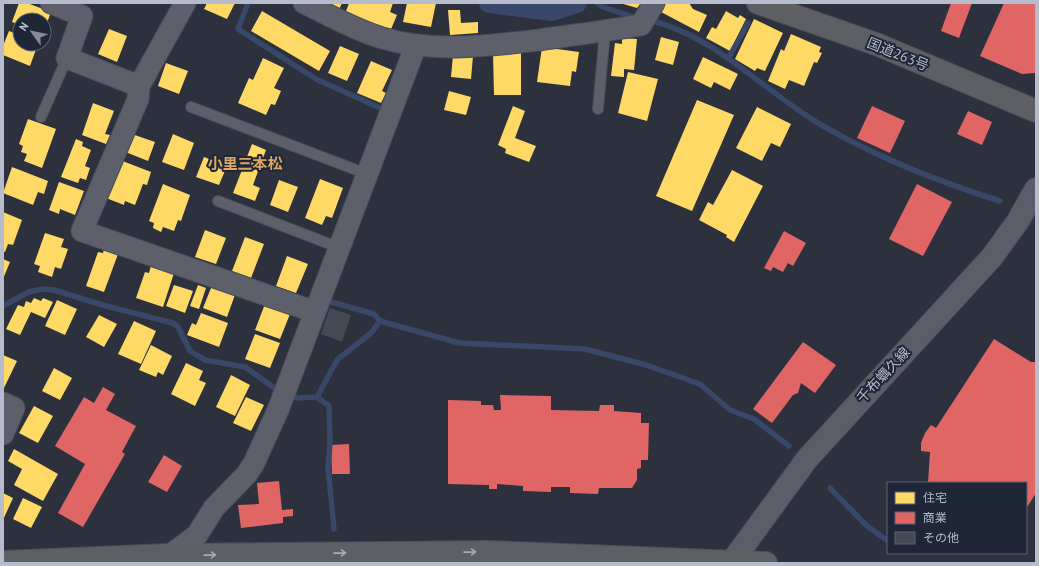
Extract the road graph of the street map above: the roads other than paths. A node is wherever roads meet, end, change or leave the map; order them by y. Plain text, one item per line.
1 (51, 3) edge
2 (184, 3) edge
3 (304, 3) edge
4 (758, 3) edge
5 (648, 13) edge
6 (605, 31) junction
7 (416, 45) junction
8 (67, 58) junction
9 (139, 86) junction
10 (191, 107) dead end
11 (598, 109) dead end
12 (1036, 111) edge
13 (41, 117) dead end
14 (367, 174) junction
15 (1036, 189) edge
16 (218, 201) dead end
17 (340, 248) junction
18 (315, 312) junction
19 (3, 403) edge
20 (3, 434) edge
21 (164, 559) edge
22 (3, 562) edge
23 (731, 562) edge
24 (766, 563) edge

1 - 8 street
2 - 9 street
3 - 7 street
4 - 12 highway, 国道263号
5 - 6 street
6 - 7 street
6 - 11 lane
7 - 14 street
8 - 9 street
8 - 13 lane
9 - 18 street
10 - 14 lane
14 - 17 street
15 - 23 street, 千布蠣久線
16 - 17 lane
17 - 18 street
18 - 21 street
19 - 20 street
21 - 22 highway
21 -> 23 highway
23 - 24 highway

